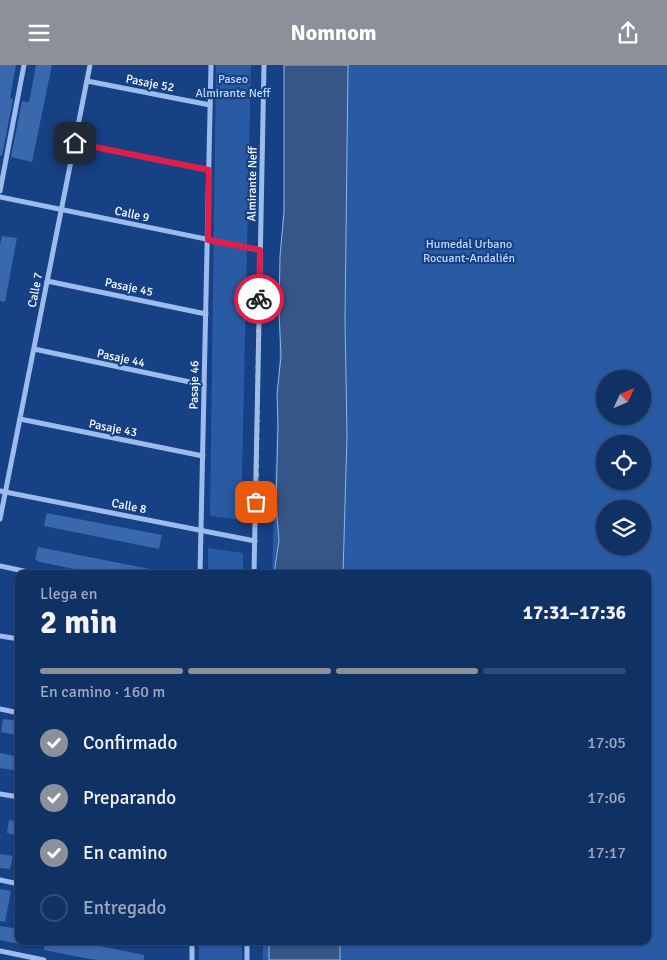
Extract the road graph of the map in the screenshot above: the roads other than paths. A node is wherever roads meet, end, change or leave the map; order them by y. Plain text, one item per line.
1 (24, 65) edge
2 (90, 65) edge
3 (211, 65) edge
4 (264, 65) edge
5 (87, 81) junction
6 (210, 105) junction
7 (75, 143) junction
8 (209, 170) junction
9 (0, 191) edge
10 (0, 197) edge
11 (61, 210) junction
12 (208, 240) junction
13 (260, 250) junction
14 (47, 281) junction
15 (206, 314) junction
16 (34, 349) junction
17 (204, 385) junction
18 (20, 419) junction
19 (203, 456) junction
20 (3, 491) edge
21 (0, 519) edge
22 (201, 531) junction
23 (255, 541) junction
24 (0, 566) edge
25 (19, 570) edge
26 (200, 570) edge
27 (254, 570) edge
28 (0, 636) edge
29 (15, 638) edge
30 (0, 709) edge
31 (15, 712) edge
32 (0, 794) edge
33 (15, 796) edge
34 (0, 880) edge
35 (15, 883) edge
36 (192, 945) edge
37 (247, 945) edge
38 (0, 951) edge
39 (44, 960) edge
40 (192, 960) edge
41 (247, 960) edge

1 - 9 street
2 - 5 street, Calle 7
3 - 6 street, Pasaje 46
4 - 13 street, Almirante Neff
5 - 6 street, Pasaje 52
5 - 7 street, Calle 7
6 - 8 street, Pasaje 46
7 - 8 street
7 - 11 street, Calle 7
8 - 12 street, Pasaje 46
10 - 11 street, Calle 9
11 - 12 street, Calle 9
11 - 14 street, Calle 7
12 - 13 street, Calle 9
12 - 15 street, Pasaje 46
13 - 23 street, Almirante Neff
14 - 15 street, Pasaje 45
14 - 16 street, Calle 7
15 - 17 street, Pasaje 46
16 - 17 street, Pasaje 44
16 - 18 street, Calle 7
17 - 19 street, Pasaje 46
18 - 19 street, Pasaje 43
18 - 20 street, Calle 7
19 - 22 street, Pasaje 46
20 - 21 street, Calle 7
20 - 22 street, Calle 8
22 - 23 street, Calle 8
22 - 26 street, Pasaje 46
23 - 27 street, Almirante Neff
24 - 25 street
28 - 29 street
30 - 31 street
32 - 33 street
34 - 35 street
36 - 40 street
37 - 41 street
38 - 39 street

